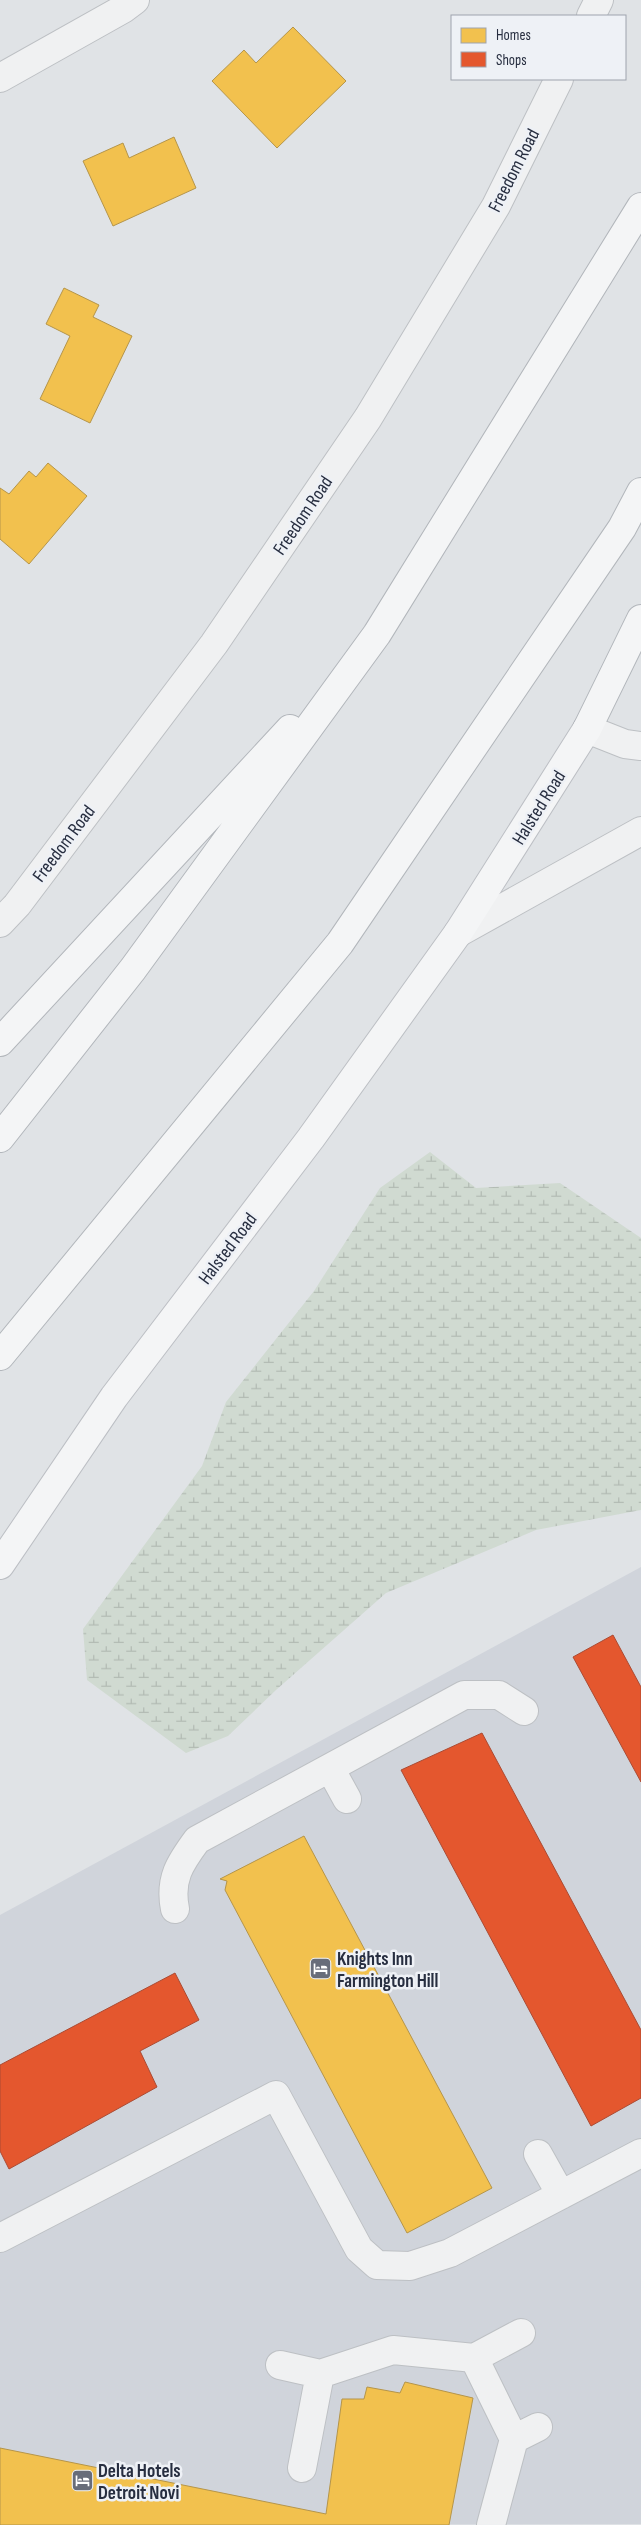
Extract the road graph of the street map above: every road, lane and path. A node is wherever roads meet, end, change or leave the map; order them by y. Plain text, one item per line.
1 (135, 0) edge
2 (599, 0) edge
3 (591, 15) edge
4 (0, 78) edge
5 (559, 80) edge
6 (641, 206) edge
7 (641, 492) edge
8 (641, 619) edge
9 (377, 634) junction
10 (587, 729) junction
11 (641, 746) edge
12 (641, 831) edge
13 (0, 923) edge
14 (458, 933) junction
15 (0, 1042) edge
16 (0, 1138) edge
17 (0, 1356) edge
18 (0, 1565) edge
19 (524, 1711) dead end
20 (330, 1768) junction
21 (347, 1799) dead end
22 (175, 1909) dead end
23 (641, 2153) edge
24 (538, 2154) dead end
25 (561, 2195) junction
26 (0, 2238) edge
27 (521, 2333) dead end
28 (474, 2358) junction
29 (280, 2365) dead end
30 (320, 2374) junction
31 (302, 2468) dead end
32 (491, 2525) edge

1 - 4 street
2 - 3 street
5 - 13 street, Freedom Road
6 - 9 main road
7 - 17 main road
8 - 10 main road, Halsted Road
9 - 15 main road
9 - 16 main road
10 - 11 street
10 - 14 main road, Halsted Road
12 - 14 street, Halsted Road
14 - 18 main road, Halsted Road
19 - 20 street
20 - 21 street
20 - 22 street
23 - 25 street
24 - 25 street
25 - 26 street
27 - 28 street
28 - 30 street
28 - 32 street
29 - 30 street
30 - 31 street

